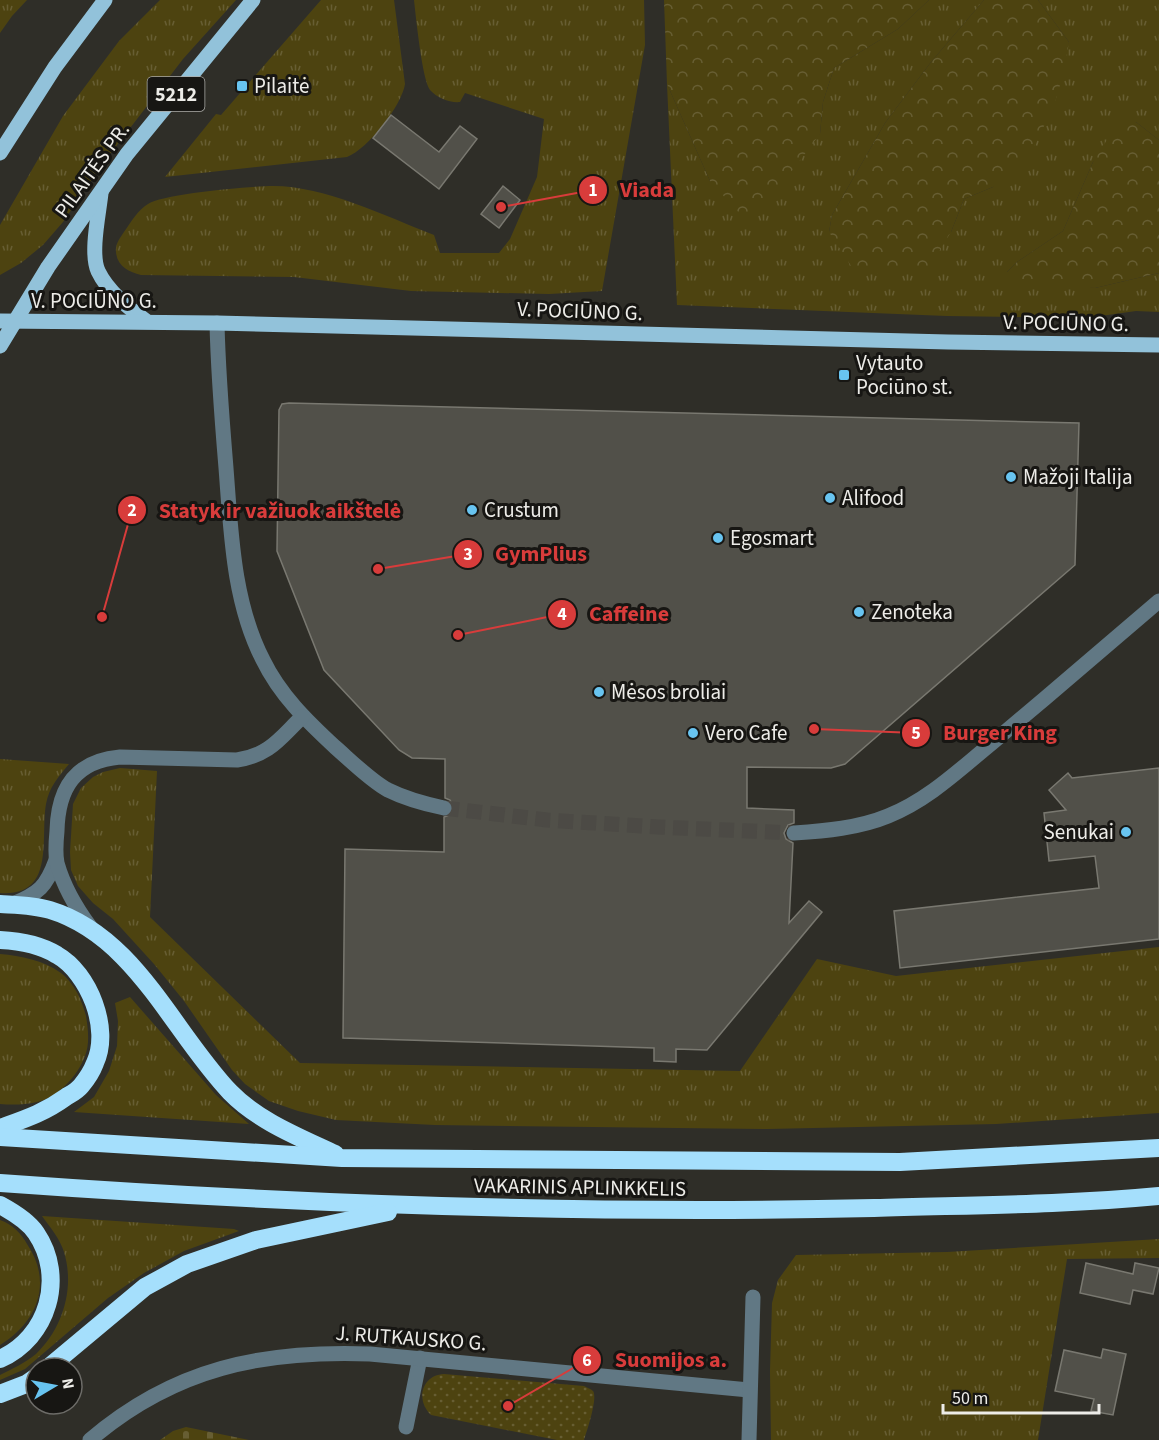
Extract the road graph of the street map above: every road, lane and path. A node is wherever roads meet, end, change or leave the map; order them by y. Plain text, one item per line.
1 (105, 0) edge
2 (253, 0) edge
3 (0, 153) edge
4 (101, 190) junction
5 (4, 319) edge
6 (146, 321) junction
7 (217, 323) junction
8 (1159, 345) edge
9 (0, 346) edge
10 (1159, 600) edge
11 (302, 717) junction
12 (444, 808) tunnel mouth
13 (794, 833) tunnel mouth
14 (56, 860) junction
15 (6, 904) edge
16 (93, 931) junction
17 (0, 940) edge
18 (0, 1128) edge
19 (0, 1137) edge
20 (1159, 1148) edge
21 (342, 1158) junction
22 (0, 1183) edge
23 (1159, 1196) edge
24 (1130, 1199) junction
25 (1159, 1203) edge
26 (0, 1205) edge
27 (412, 1207) junction
28 (753, 1297) dead end
29 (62, 1356) edge
30 (420, 1358) junction
31 (0, 1359) edge
32 (24, 1385) edge
33 (750, 1390) junction
34 (0, 1394) edge
35 (406, 1427) dead end
36 (90, 1440) edge
37 (749, 1440) edge

1 - 3 main road
2 - 4 main road, PILAITĖS PR. / 5212
4 - 5 main road, PILAITĖS PR. / 5212
4 - 6 main road
5 - 6 main road, V. POCIŪNO G.
5 - 9 main road, PILAITĖS PR. / 5212
6 - 7 main road, V. POCIŪNO G.
7 - 8 main road, V. POCIŪNO G.
7 - 11 street
10 - 13 street
11 - 12 street
11 - 14 street
14 - 15 street
14 - 16 street
15 - 16 highway
16 - 21 highway
17 - 18 highway
19 - 21 highway, VAKARINIS APLINKKELIS
20 - 21 highway, VAKARINIS APLINKKELIS
22 - 27 highway, VAKARINIS APLINKKELIS
23 - 24 highway, VAKARINIS APLINKKELIS
24 - 25 highway
24 - 27 highway, VAKARINIS APLINKKELIS
26 - 31 highway
27 - 29 highway
28 - 33 street
30 - 33 street, J. RUTKAUSKO G.
30 - 35 street
30 - 36 street, J. RUTKAUSKO G.
32 - 34 highway
33 - 37 street

